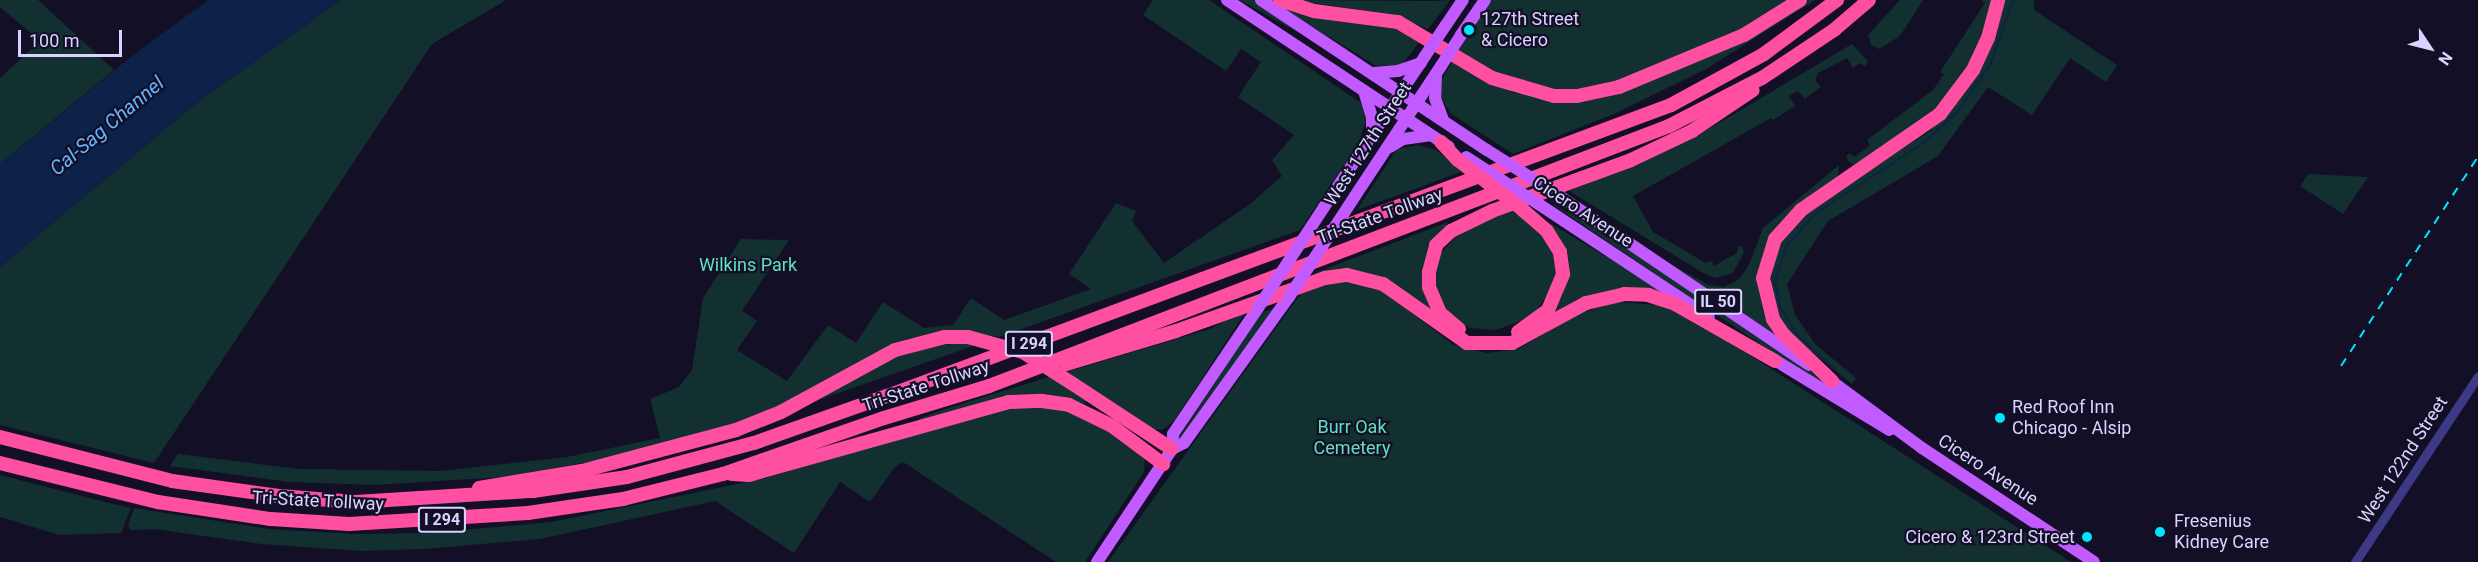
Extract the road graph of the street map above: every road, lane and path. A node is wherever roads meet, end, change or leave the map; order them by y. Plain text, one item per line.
1 (1227, 0) edge
2 (1261, 0) edge
3 (1280, 0) edge
4 (1463, 0) edge
5 (1485, 0) edge
6 (1800, 0) edge
7 (1837, 0) edge
8 (1869, 0) edge
9 (1998, 0) edge
10 (1834, 30) junction
11 (1423, 59) junction
12 (1438, 70) junction
13 (1374, 73) junction
14 (1364, 91) junction
15 (1402, 92) junction
16 (1417, 102) junction
17 (1390, 109) junction
18 (1406, 120) junction
19 (1443, 120) junction
20 (1372, 136) junction
21 (1436, 138) junction
22 (1386, 149) junction
23 (1462, 159) junction
24 (1775, 361) junction
25 (2478, 375) edge
26 (1832, 381) junction
27 (989, 386) junction
28 (0, 437) edge
29 (1922, 448) junction
30 (1172, 449) junction
31 (0, 463) edge
32 (1163, 464) junction
33 (723, 474) junction
34 (415, 498) junction
35 (1097, 562) edge
36 (2094, 562) edge
37 (2355, 562) edge

1 - 14 main road
2 - 13 main road, Cicero Avenue / IL 50
3 - 6 highway
4 - 11 main road, West 127th Street, bridge
5 - 12 main road, West 127th Street, bridge
7 - 34 highway, Tri-State Tollway / I 294
8 - 10 highway, Tri-State Tollway / I 294
9 - 26 highway
10 - 23 highway, bridge
10 - 27 highway, Tri-State Tollway / I 294
11 - 13 main road
11 - 15 main road, West 127th Street
12 - 16 main road, West 127th Street
12 - 19 main road
13 - 15 main road, Cicero Avenue / IL 50
14 - 17 main road
14 - 20 main road
15 - 16 main road, Cicero Avenue / IL 50
15 - 17 main road, West 127th Street
16 - 18 main road, West 127th Street
16 - 19 main road, Cicero Avenue / IL 50
17 - 18 main road
17 - 20 main road, West 127th Street
18 - 21 main road
18 - 22 main road, West 127th Street
19 - 26 main road, Cicero Avenue / IL 50, bridge
20 - 30 main road, West 127th Street, bridge
21 - 22 main road
21 - 23 highway
22 - 30 main road, West 127th Street, bridge
23 - 24 main road, Cicero Avenue / IL 50, bridge
24 - 27 highway
24 - 29 main road, Cicero Avenue / IL 50
25 - 37 street, West 122nd Street
26 - 29 main road, Cicero Avenue / IL 50
27 - 33 highway, Tri-State Tollway / I 294
28 - 34 highway, Tri-State Tollway / I 294
29 - 36 main road, Cicero Avenue / IL 50
30 - 32 main road, West 127th Street
30 - 34 highway, bridge
31 - 33 highway, Tri-State Tollway / I 294
32 - 33 highway
32 - 35 main road, West 127th Street

